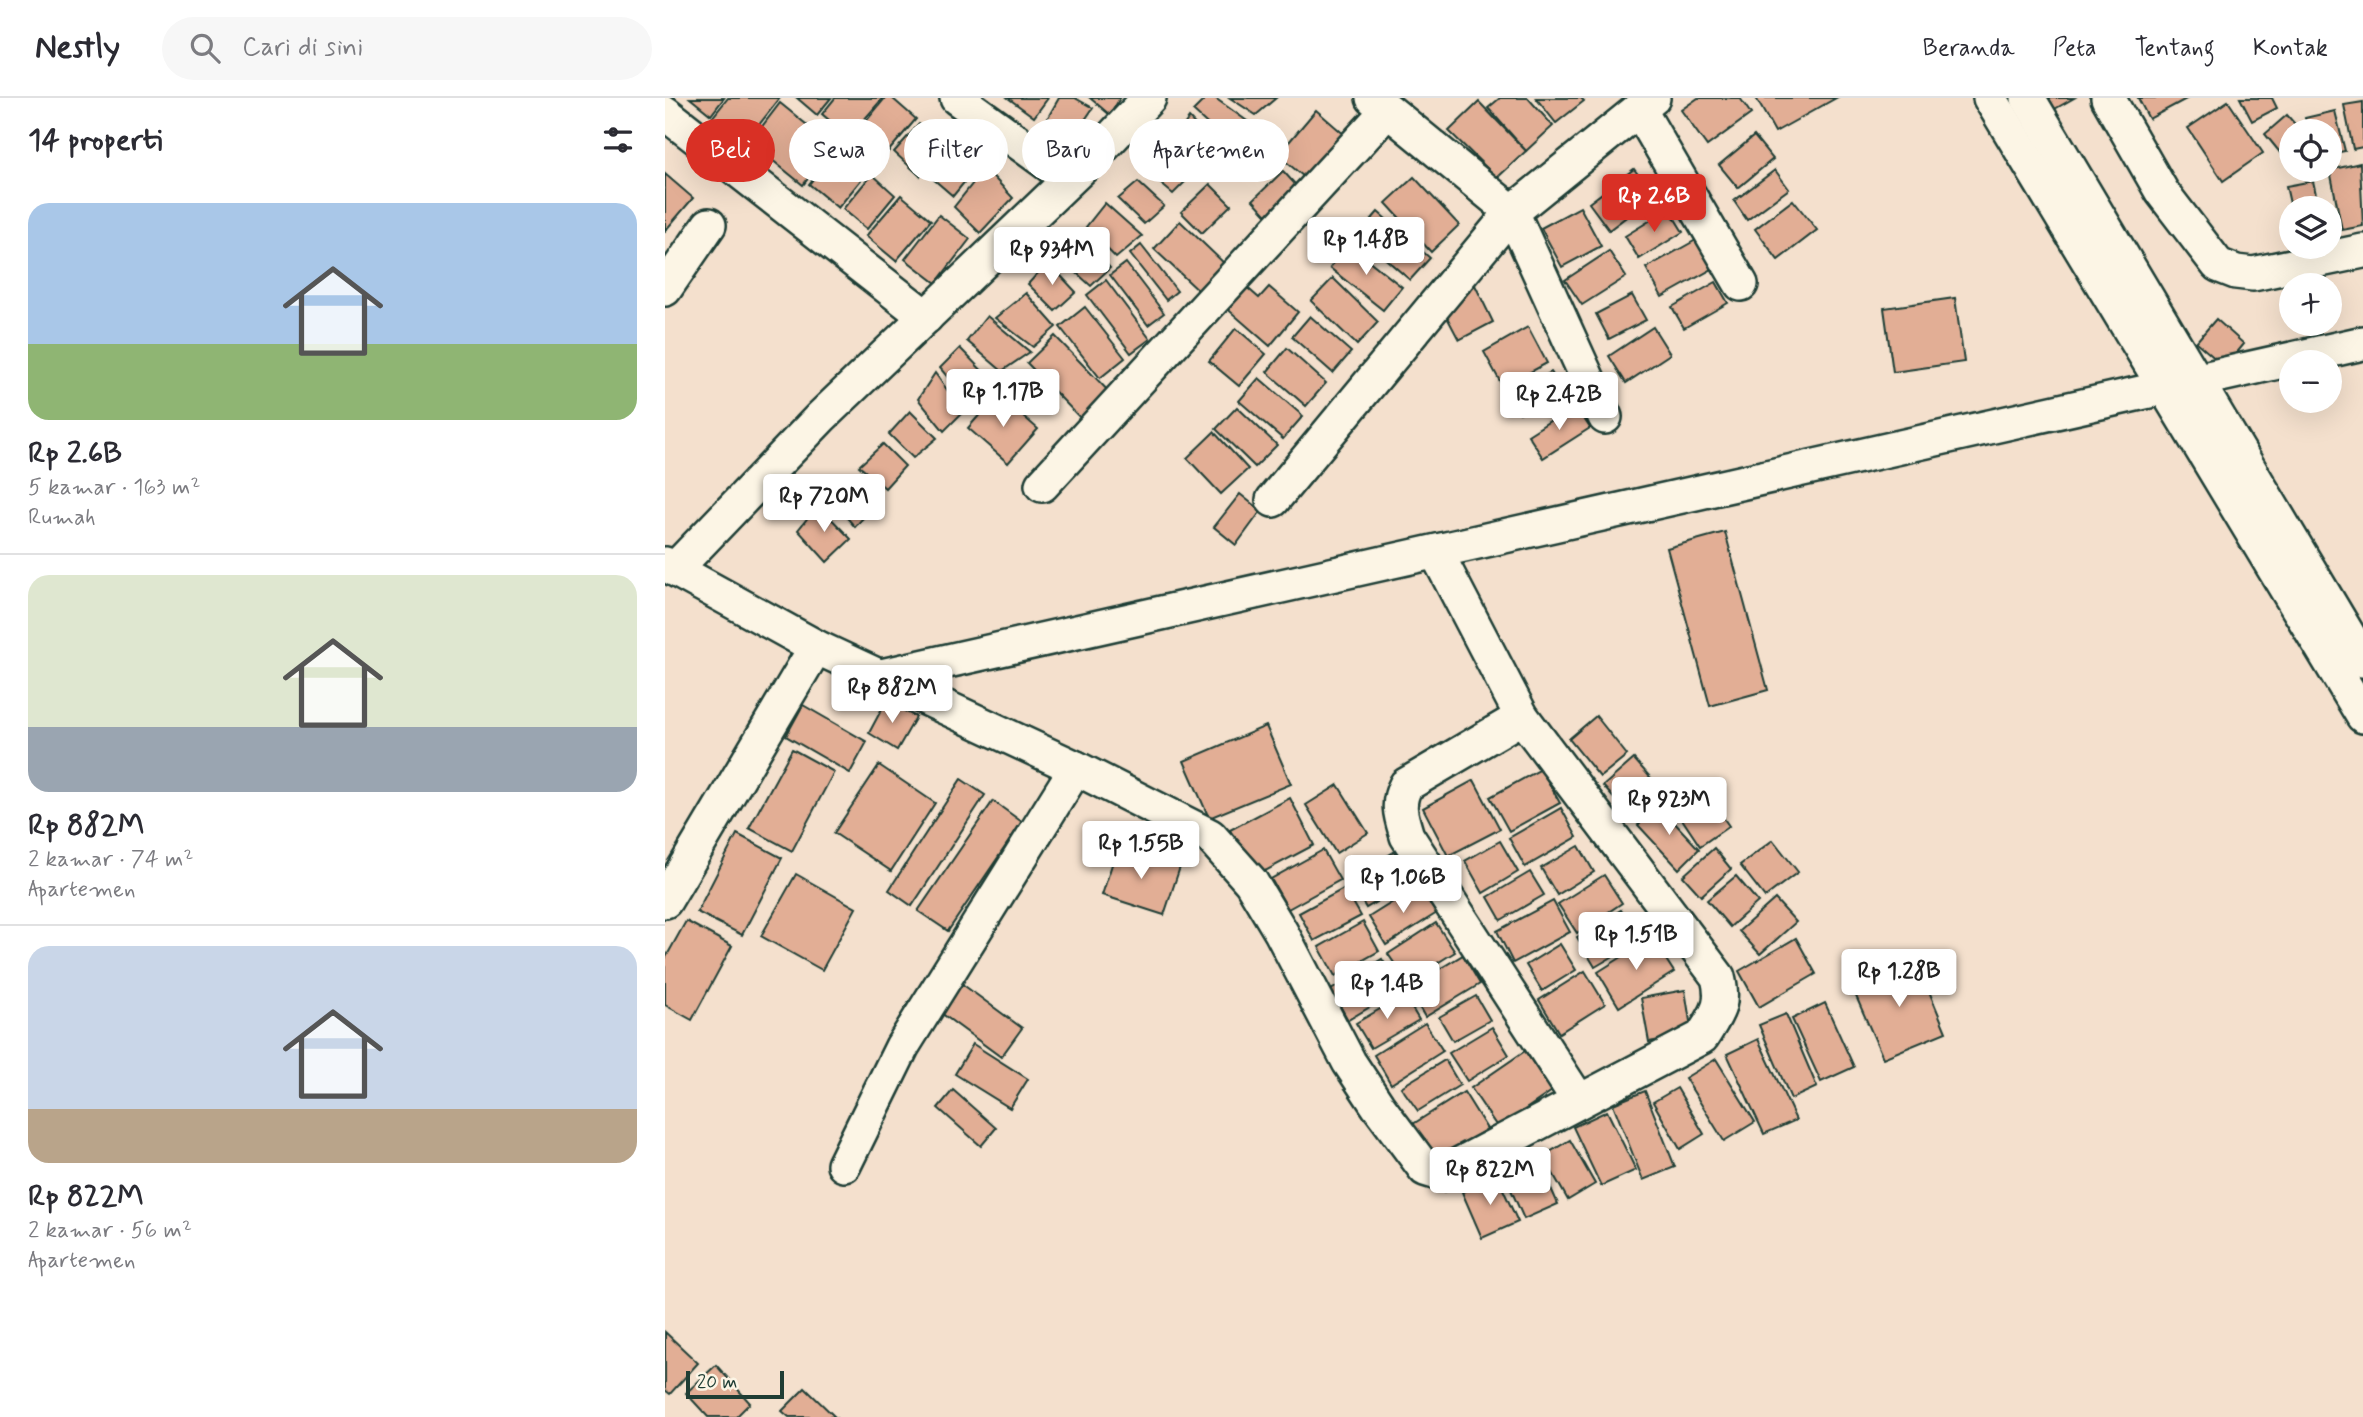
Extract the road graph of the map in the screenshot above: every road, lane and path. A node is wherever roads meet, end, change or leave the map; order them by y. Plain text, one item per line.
1 (957, 98) edge
2 (1149, 98) edge
3 (1990, 98) edge
4 (2028, 98) edge
5 (2108, 98) edge
6 (1380, 104) edge
7 (1646, 104) edge
8 (665, 113) edge
9 (1115, 132) edge
10 (1022, 145) edge
11 (1066, 182) edge
12 (1512, 212) junction
13 (709, 225) dead end
14 (2363, 251) edge
15 (1741, 284) dead end
16 (665, 289) edge
17 (926, 317) junction
18 (2363, 343) edge
19 (2180, 383) junction
20 (1605, 417) dead end
21 (1042, 485) dead end
22 (1273, 500) dead end
23 (1436, 552) junction
24 (670, 567) edge
25 (816, 648) junction
26 (2363, 660) edge
27 (881, 676) junction
28 (2363, 716) edge
29 (1522, 717) junction
30 (1076, 768) junction
31 (665, 901) edge
32 (1579, 1101) junction
33 (844, 1165) dead end

1 - 10 street
2 - 9 street
3 - 19 street
4 - 19 street
5 - 14 street
6 - 12 street
6 - 21 street
7 - 12 street
7 - 15 street
8 - 17 street
11 - 17 street
12 - 20 street
12 - 22 street
13 - 16 street
17 - 24 street
18 - 19 street
19 - 23 street
19 - 26 street
19 - 28 street
23 - 27 street
23 - 29 street
24 - 25 street
25 - 27 street
25 - 31 street
27 - 30 street
29 - 32 street
29 - 32 street
30 - 32 street
30 - 33 street

